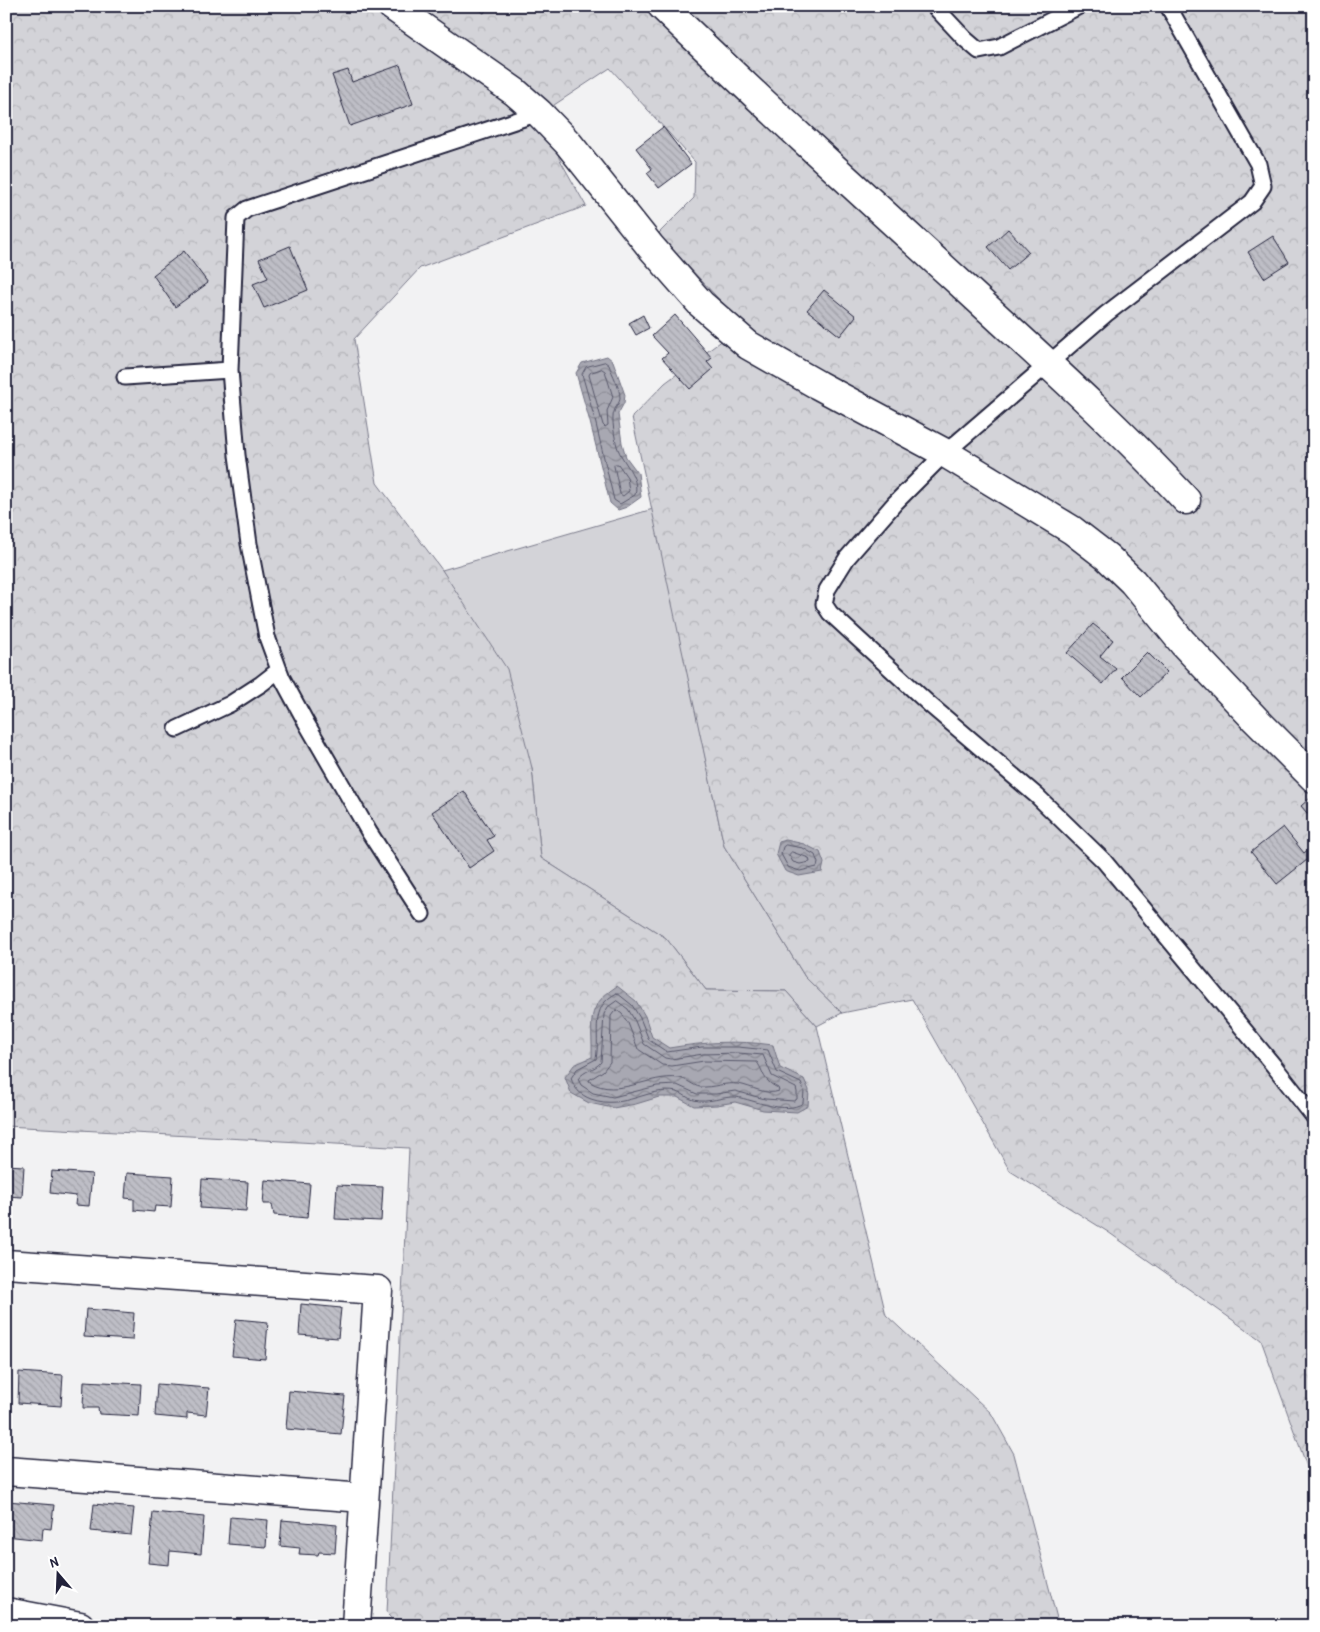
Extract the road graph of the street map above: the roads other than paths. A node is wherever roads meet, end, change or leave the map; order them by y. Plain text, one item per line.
1 (662, 6) edge
2 (934, 6) edge
3 (1079, 6) edge
4 (1168, 6) edge
5 (401, 9) edge
6 (538, 113) junction
7 (1048, 364) junction
8 (230, 370) junction
9 (125, 377) dead end
10 (945, 453) junction
11 (1186, 500) dead end
12 (279, 670) junction
13 (177, 729) dead end
14 (1314, 778) edge
15 (422, 914) dead end
16 (1314, 1117) edge
17 (6, 1264) edge
18 (6, 1471) edge
19 (364, 1498) junction
20 (6, 1612) edge
21 (80, 1626) edge
22 (356, 1626) edge

1 - 7 street
2 - 3 lane
4 - 7 lane
5 - 6 street
6 - 8 lane
6 - 10 street
7 - 10 lane
7 - 11 street
8 - 9 lane
8 - 12 lane
10 - 14 street
10 - 16 lane
12 - 13 lane
12 - 15 lane
17 - 19 street
18 - 19 street
19 - 22 street
20 - 21 street

